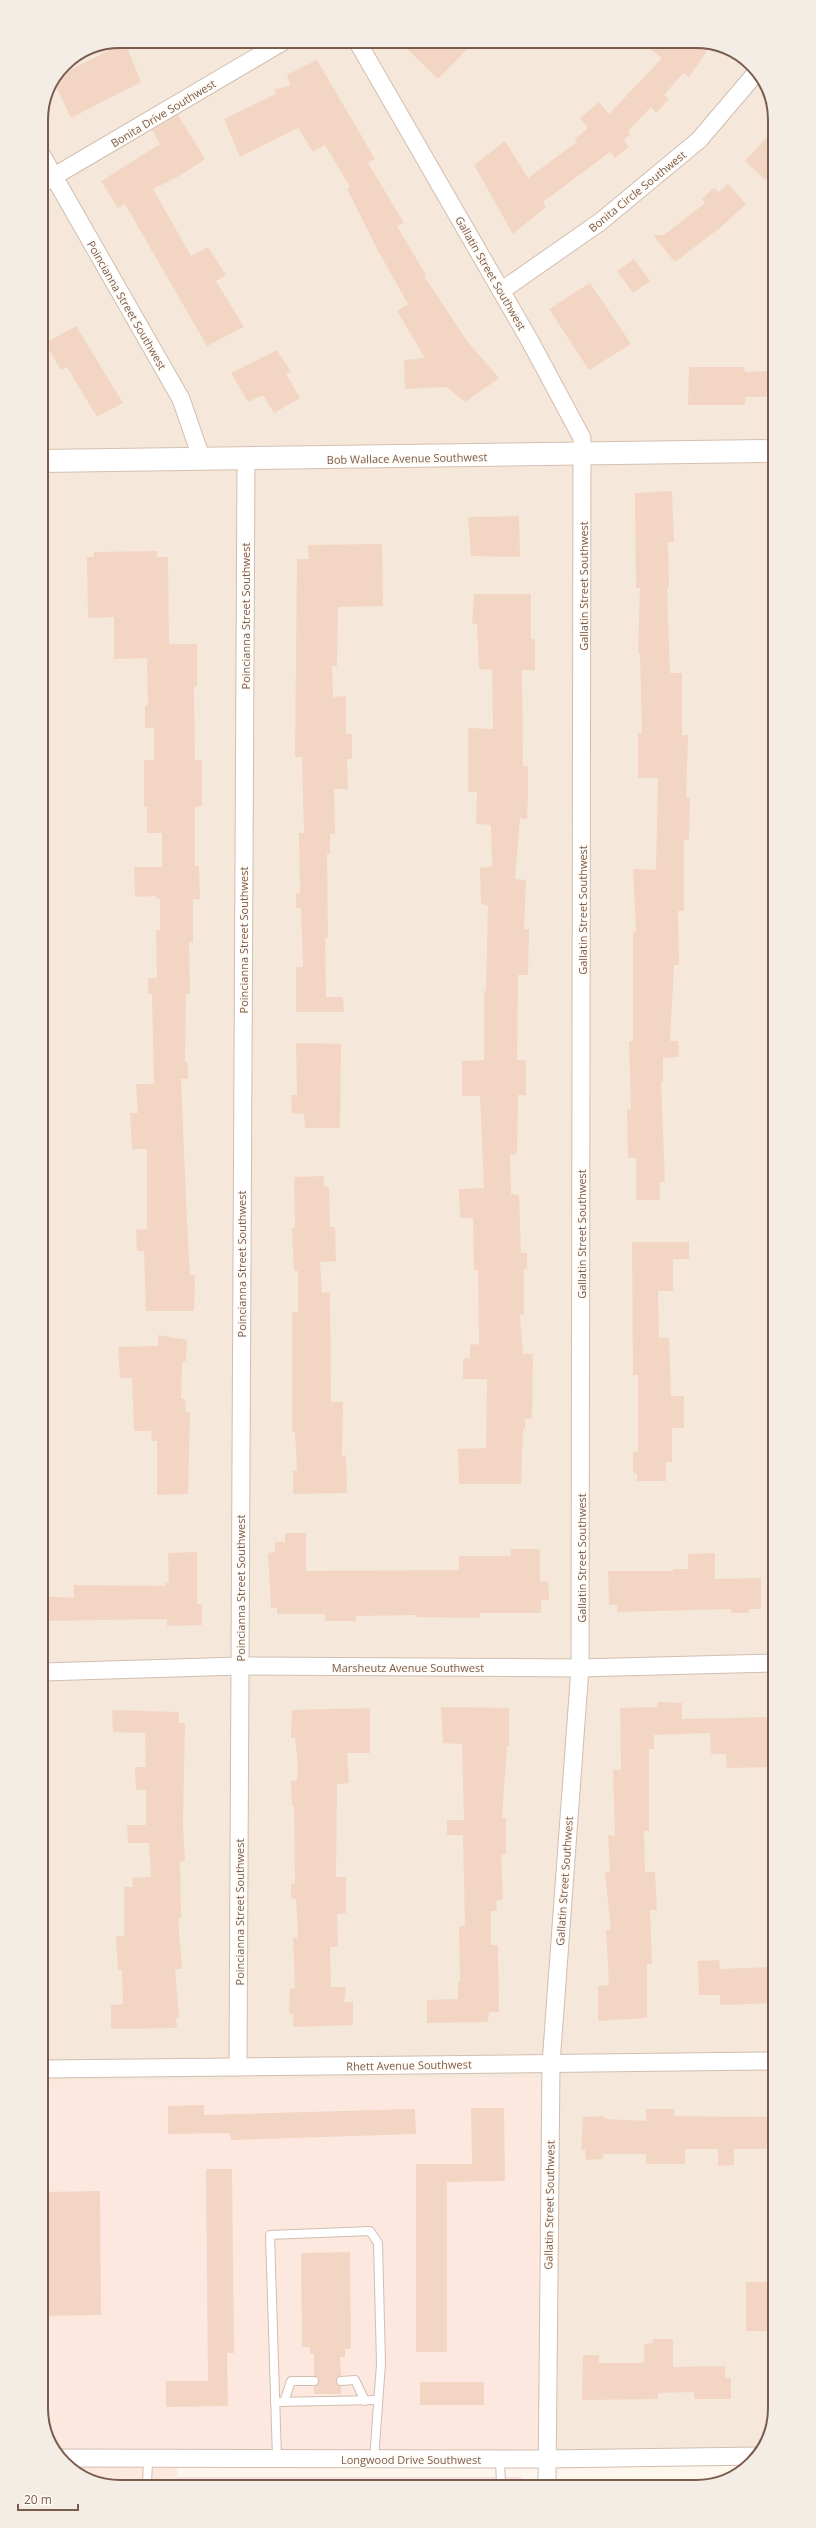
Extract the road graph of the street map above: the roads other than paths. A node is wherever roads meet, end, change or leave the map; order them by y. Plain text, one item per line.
1 (272, 48) edge
2 (361, 48) edge
3 (753, 76) edge
4 (48, 181) edge
5 (501, 291) junction
6 (768, 451) edge
7 (583, 455) junction
8 (202, 460) junction
9 (246, 460) junction
10 (48, 461) edge
11 (768, 1663) edge
12 (240, 1666) junction
13 (580, 1668) junction
14 (48, 1672) edge
15 (768, 2062) edge
16 (551, 2064) junction
17 (238, 2067) junction
18 (48, 2069) edge
19 (314, 2381) dead end
20 (341, 2381) dead end
21 (365, 2400) junction
22 (378, 2400) junction
23 (275, 2402) junction
24 (284, 2402) junction
25 (749, 2456) edge
26 (69, 2458) edge
27 (148, 2458) junction
28 (277, 2458) junction
29 (374, 2459) junction
30 (500, 2459) junction
31 (546, 2459) junction
32 (147, 2480) edge
33 (501, 2480) edge
34 (547, 2480) edge

1 - 4 street, Bonita Drive Southwest
2 - 5 street, Gallatin Street Southwest
3 - 5 street, Bonita Circle Southwest
4 - 8 street, Poincianna Street Southwest
5 - 7 street, Gallatin Street Southwest
6 - 7 main road, Bob Wallace Avenue Southwest
7 - 9 main road, Bob Wallace Avenue Southwest
7 - 13 street, Gallatin Street Southwest
8 - 9 main road, Bob Wallace Avenue Southwest
8 - 10 main road, Bob Wallace Avenue Southwest
9 - 12 street, Poincianna Street Southwest
11 - 13 street, Marsheutz Avenue Southwest
12 - 13 street, Marsheutz Avenue Southwest
12 - 14 street, Marsheutz Avenue Southwest
12 - 17 street, Poincianna Street Southwest
13 - 16 street, Gallatin Street Southwest
15 - 16 street, Rhett Avenue Southwest
16 - 17 street, Rhett Avenue Southwest
16 - 31 street, Gallatin Street Southwest
17 - 18 street, Rhett Avenue Southwest
19 - 24 lane
20 - 21 lane
21 - 22 lane
21 - 24 lane
22 - 23 lane
22 - 29 lane
23 - 24 lane
23 - 28 lane
25 - 31 street, Longwood Drive Southwest
26 - 27 street, Longwood Drive Southwest
27 - 28 street, Longwood Drive Southwest
27 - 32 lane
28 - 29 street, Longwood Drive Southwest
29 - 30 street, Longwood Drive Southwest
30 - 31 street, Longwood Drive Southwest
30 - 33 lane
31 - 34 street, Gallatin Street Southwest

